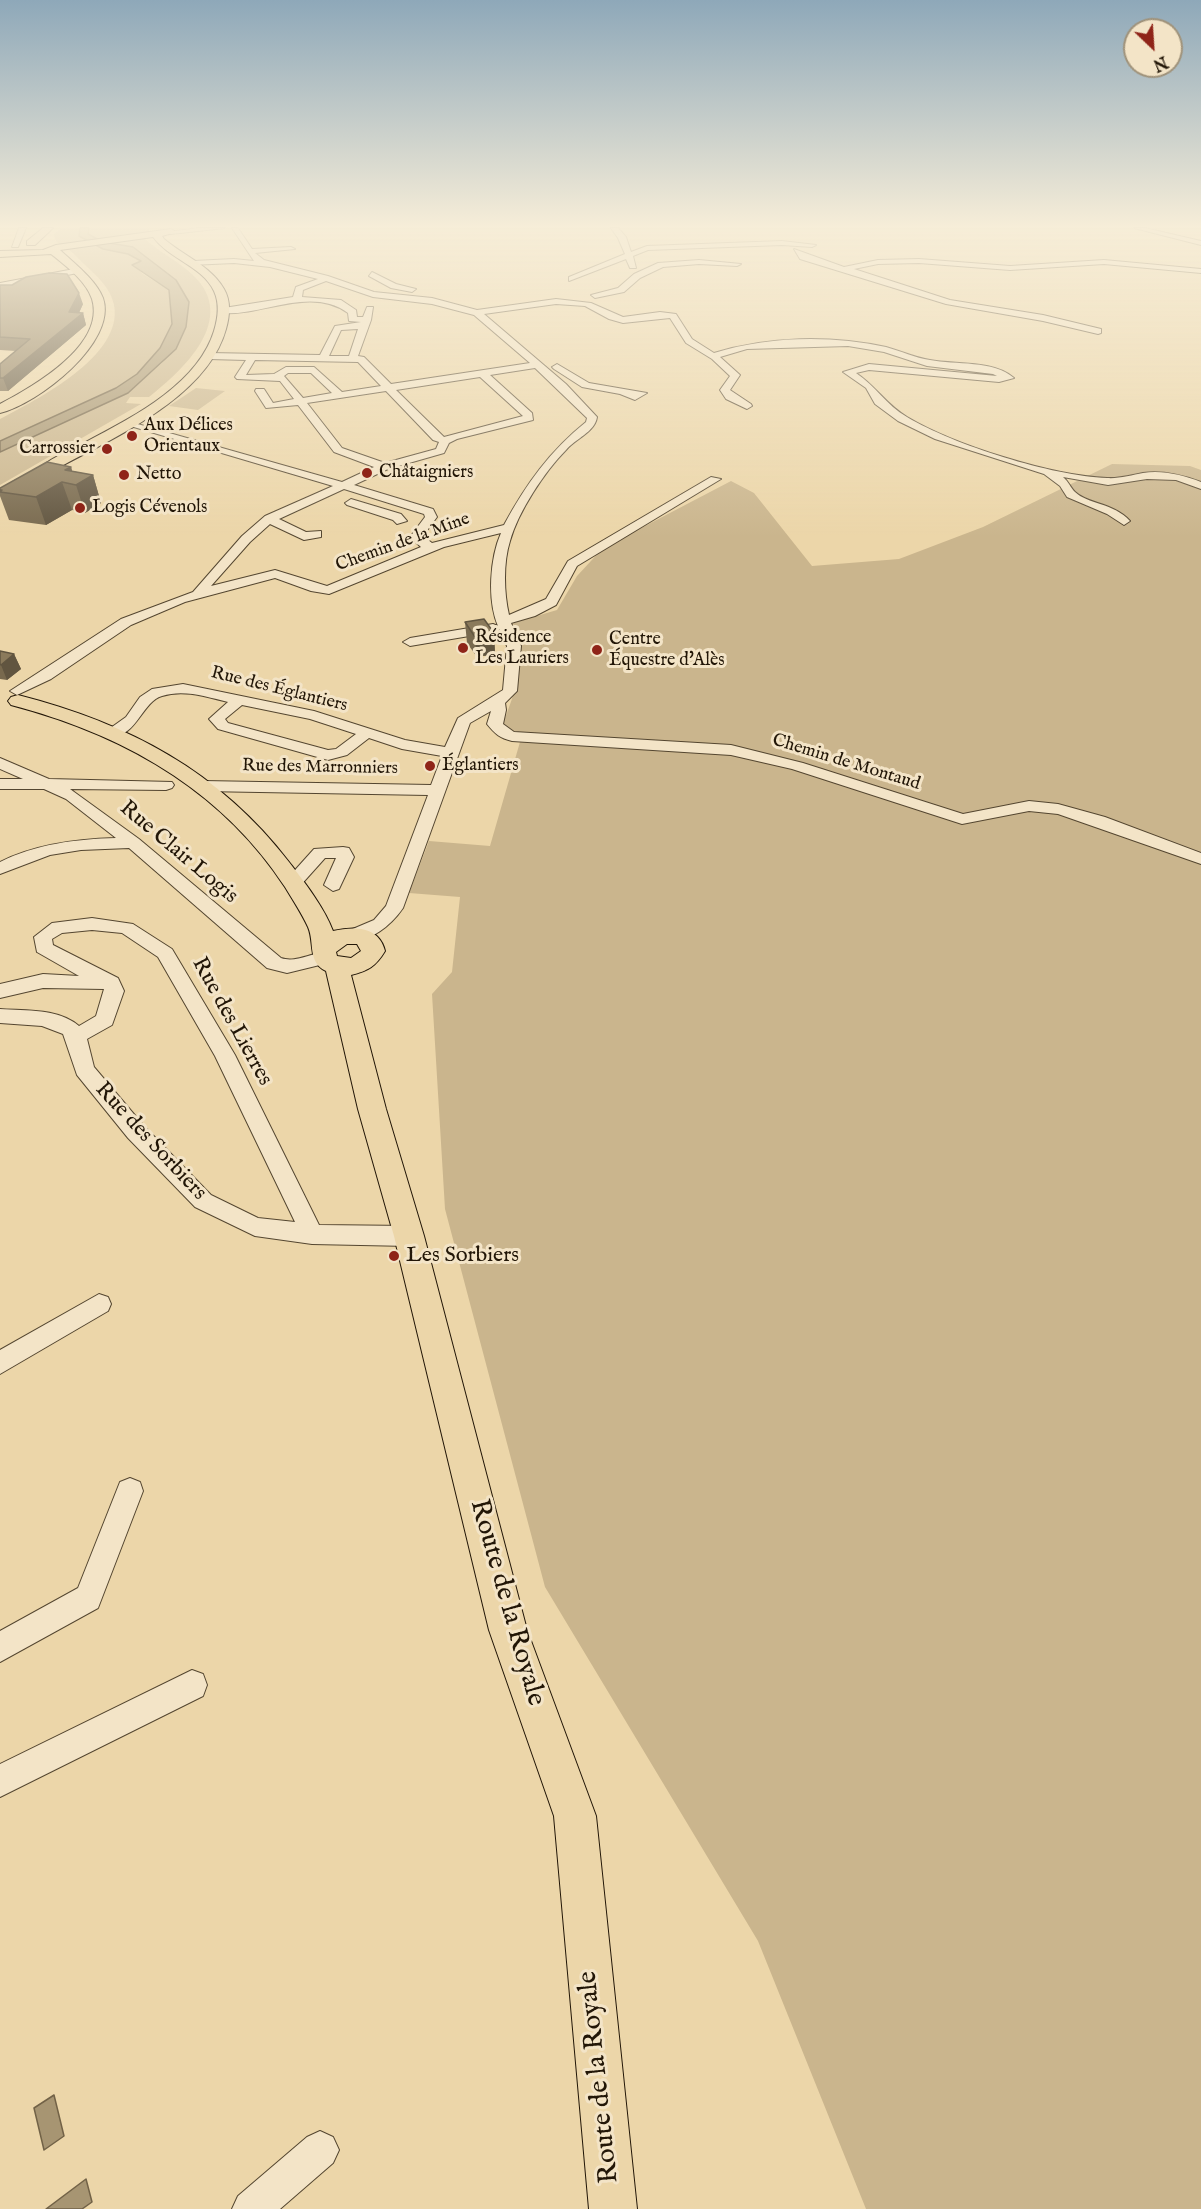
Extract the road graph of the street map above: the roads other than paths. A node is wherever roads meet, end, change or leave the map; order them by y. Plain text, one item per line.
1 (95, 331) edge
2 (220, 331) edge
3 (337, 331) edge
4 (362, 331) edge
5 (497, 331) edge
6 (682, 331) edge
7 (1094, 331) edge
8 (1098, 332) dead end
9 (511, 344) junction
10 (209, 356) junction
11 (253, 356) junction
12 (715, 356) junction
13 (324, 357) junction
14 (353, 357) junction
15 (536, 365) junction
16 (482, 373) junction
17 (277, 376) junction
18 (390, 387) junction
19 (260, 391) dead end
20 (625, 392) dead end
21 (339, 395) junction
22 (301, 401) junction
23 (747, 406) dead end
24 (0, 409) edge
25 (131, 423) junction
26 (445, 441) junction
27 (384, 468) junction
28 (1047, 472) junction
29 (715, 479) dead end
30 (37, 481) edge
31 (344, 486) junction
32 (1201, 486) edge
33 (325, 494) junction
34 (269, 519) junction
35 (401, 521) dead end
36 (1124, 521) dead end
37 (508, 528) junction
38 (317, 534) dead end
39 (432, 549) junction
40 (196, 595) junction
41 (504, 623) junction
42 (410, 642) dead end
43 (9, 697) edge
44 (239, 700) junction
45 (496, 702) junction
46 (113, 732) junction
47 (365, 734) junction
48 (450, 753) junction
49 (0, 763) edge
50 (0, 784) edge
51 (51, 785) junction
52 (166, 785) dead end
53 (203, 786) junction
54 (437, 790) junction
55 (133, 843) junction
56 (0, 851) edge
57 (17, 859) junction
58 (1201, 859) edge
59 (0, 869) edge
60 (293, 883) junction
61 (333, 885) dead end
62 (347, 945) junction
63 (111, 983) junction
64 (0, 991) edge
65 (0, 1016) edge
66 (76, 1036) junction
67 (312, 1234) junction
68 (409, 1236) junction
69 (99, 1304) dead end
70 (0, 1363) edge
71 (130, 1491) dead end
72 (0, 1647) edge
73 (192, 1685) dead end
74 (0, 1781) edge
75 (320, 2150) dead end
76 (251, 2209) edge
77 (613, 2209) edge

1 - 24 main road
2 - 10 main road
3 - 13 street
4 - 14 street
5 - 9 street
6 - 12 street
7 - 8 street
9 - 15 street
9 - 20 street
10 - 11 street
10 - 25 main road
11 - 13 street
11 - 17 street
12 - 23 street
12 - 28 street
13 - 14 street
14 - 18 street
15 - 16 street
15 - 37 street
16 - 18 street
16 - 26 street
17 - 21 street
17 - 22 street
18 - 21 street
18 - 26 street
19 - 22 street
21 - 22 street
22 - 27 street
25 - 30 main road
25 - 31 street
26 - 27 street
27 - 31 street
28 - 32 street
28 - 36 street
29 - 41 street
31 - 33 street
31 - 39 street
33 - 34 street
33 - 35 street
34 - 38 street
34 - 40 street
37 - 39 street, Chemin de la Mine
37 - 41 street
39 - 40 street, Chemin de la Mine
40 - 43 street, Chemin de la Mine
41 - 42 street
41 - 45 street
43 - 46 main road, Route de la Royale
44 - 46 street, Rue des Églantiers
44 - 47 street, Rue des Églantiers
44 - 47 street
45 - 48 street
45 - 58 street, Chemin de Montaud
46 - 53 main road, Route de la Royale
47 - 48 street, Rue des Églantiers
48 - 54 street
49 - 51 street, Rue Clair Logis
50 - 51 street
51 - 52 street
51 - 55 street, Rue Clair Logis
53 - 54 street, Rue des Marronniers
53 - 60 main road, Route de la Royale
54 - 62 street
55 - 57 street
55 - 62 street, Rue Clair Logis
56 - 57 street
57 - 59 street
60 - 61 street
60 - 62 main road, Route de la Royale
62 - 68 main road, Route de la Royale
63 - 64 street
63 - 66 street
63 - 67 street, Rue des Lierres
65 - 66 street
66 - 67 street, Rue des Sorbiers
67 - 68 street, Rue des Sorbiers
68 - 77 main road, Route de la Royale
69 - 70 street
71 - 72 street
73 - 74 street
75 - 76 street

